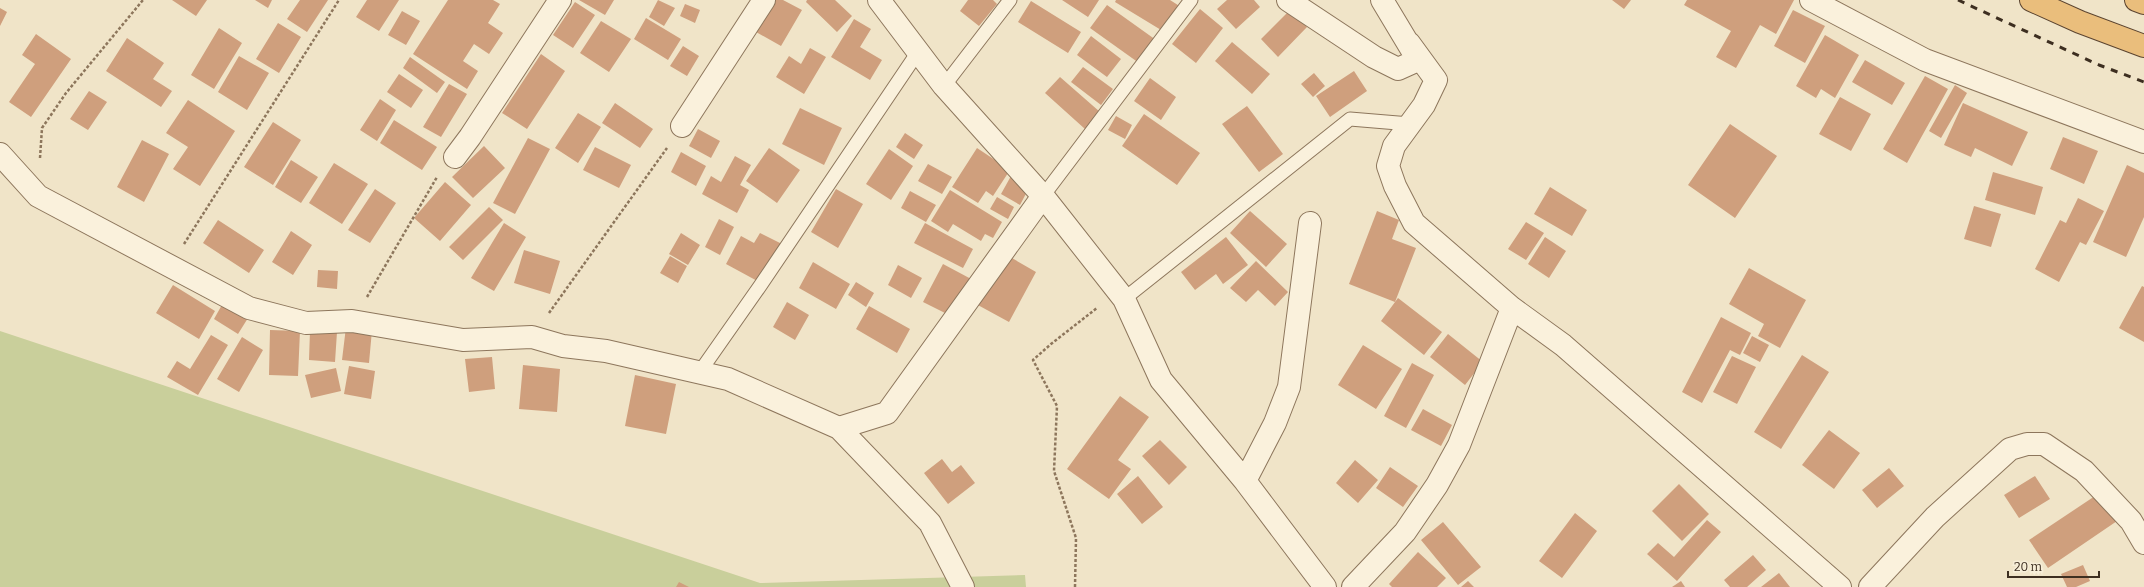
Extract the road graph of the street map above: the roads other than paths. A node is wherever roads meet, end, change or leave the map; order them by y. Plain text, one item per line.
1 (560, 0) edge
2 (764, 0) edge
3 (879, 0) edge
4 (1010, 0) edge
5 (1191, 0) edge
6 (1288, 0) edge
7 (1382, 0) edge
8 (1811, 0) edge
9 (2031, 0) edge
10 (2136, 0) edge
11 (2144, 3) edge
12 (1409, 43) junction
13 (2144, 46) edge
14 (918, 52) junction
15 (944, 86) junction
16 (1410, 124) junction
17 (682, 126) road end
18 (2144, 142) edge
19 (0, 154) edge
20 (454, 157) road end
21 (1043, 196) junction
22 (1310, 223) dead end
23 (1124, 299) junction
24 (1512, 308) junction
25 (699, 373) junction
26 (839, 428) junction
27 (1245, 481) junction
28 (2144, 543) edge
29 (963, 587) edge
30 (1325, 587) edge
31 (1353, 587) edge
32 (1840, 587) edge
33 (1870, 587) edge

1 - 20 street
2 - 17 street
3 - 14 street
4 - 15 lane
5 - 21 lane
6 - 12 street
7 - 12 street
8 - 18 street
9 - 13 highway
10 - 11 highway
12 - 16 street
14 - 15 street
14 - 25 lane
15 - 21 street
16 - 23 lane
16 - 24 street
19 - 25 street
21 - 23 street
21 - 26 street
22 - 27 street
23 - 27 street
24 - 31 street
24 - 32 street
25 - 26 street
26 - 29 street
27 - 30 street
28 - 33 street

